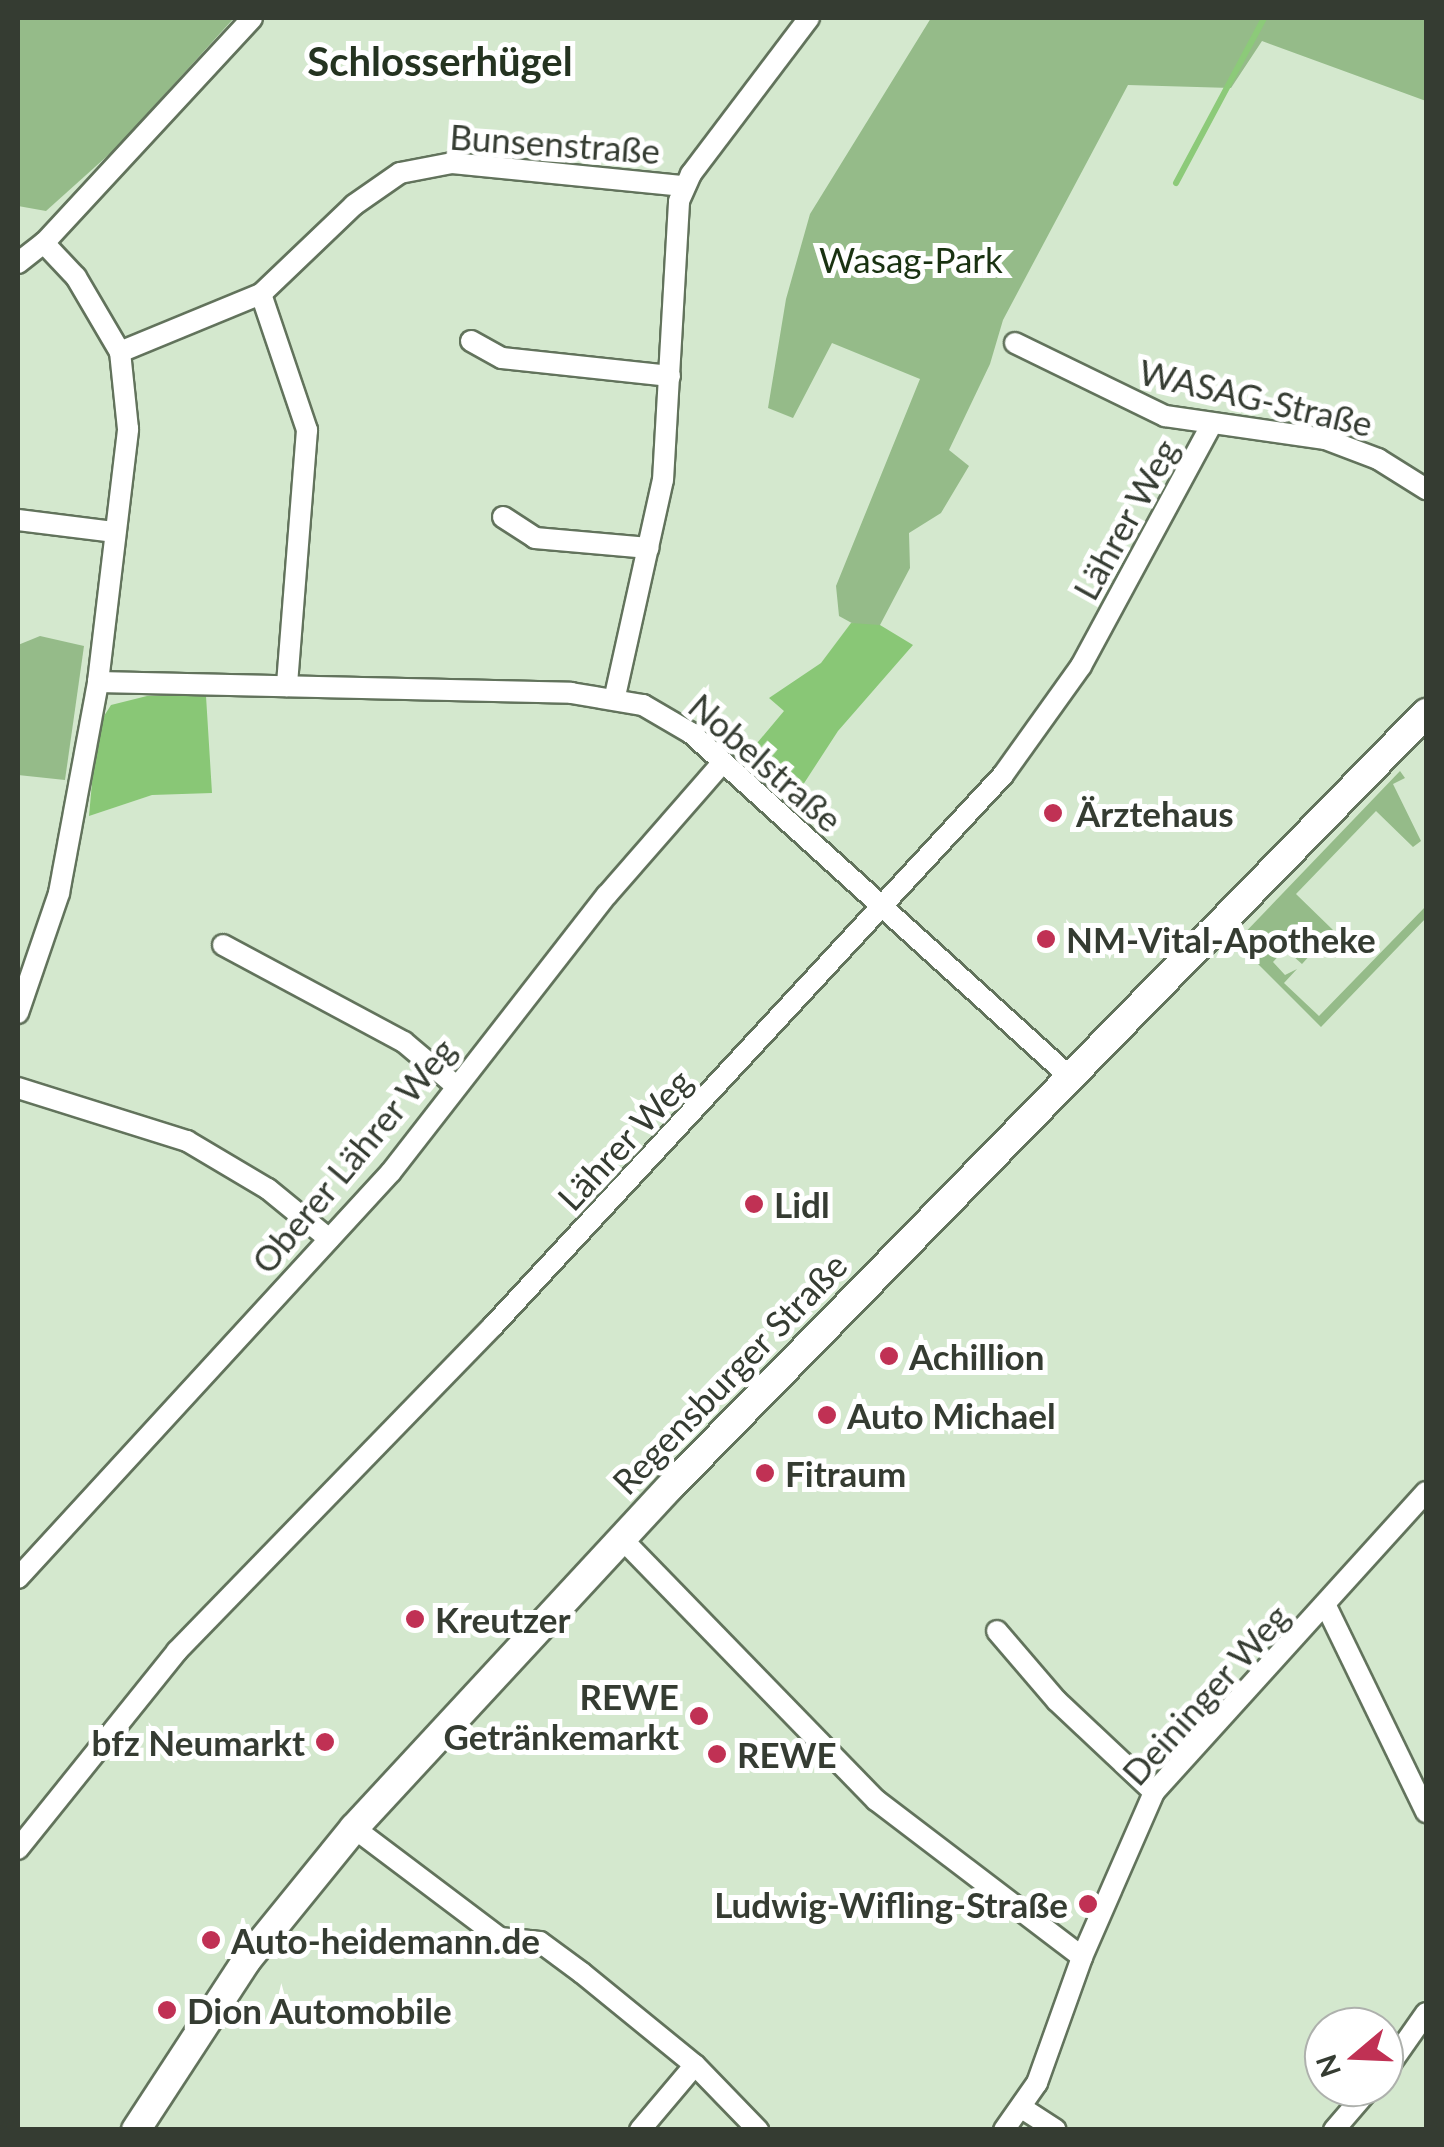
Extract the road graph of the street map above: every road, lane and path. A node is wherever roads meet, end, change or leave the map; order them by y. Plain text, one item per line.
1 (252, 18) edge
2 (804, 19) edge
3 (684, 186) junction
4 (44, 243) junction
5 (18, 263) edge
6 (261, 294) junction
7 (471, 342) dead end
8 (1015, 343) dead end
9 (120, 352) junction
10 (670, 376) junction
11 (1211, 426) junction
12 (1426, 489) edge
13 (503, 517) dead end
14 (18, 520) edge
15 (114, 532) junction
16 (650, 548) junction
17 (98, 682) junction
18 (287, 686) junction
19 (615, 696) junction
20 (1426, 713) edge
21 (723, 762) junction
22 (884, 910) junction
23 (223, 944) dead end
24 (18, 1013) edge
25 (1071, 1078) junction
26 (456, 1086) junction
27 (18, 1088) edge
28 (329, 1238) junction
29 (1426, 1492) edge
30 (621, 1538) junction
31 (21, 1567) edge
32 (1327, 1608) junction
33 (997, 1631) dead end
34 (1154, 1792) junction
35 (1426, 1812) edge
36 (354, 1828) junction
37 (18, 1848) edge
38 (1082, 1956) junction
39 (1426, 2013) edge
40 (1404, 2044) edge
41 (695, 2065) junction
42 (1354, 2107) edge
43 (1022, 2108) junction
44 (136, 2130) edge
45 (640, 2130) edge
46 (758, 2130) edge
47 (1004, 2130) edge
48 (1056, 2130) edge
49 (1334, 2130) edge

1 - 4 street
2 - 3 street
3 - 6 street, Bunsenstraße
3 - 10 street
4 - 5 street
4 - 9 street
6 - 9 street, Bunsenstraße
6 - 18 street
7 - 10 street
8 - 11 street, WASAG-Straße
9 - 15 street
10 - 16 street
11 - 12 street, WASAG-Straße
11 - 22 street, Lährer Weg
13 - 16 street
14 - 15 street
15 - 17 street
16 - 19 street
17 - 18 street, Nobelstraße
17 - 24 street
18 - 19 street, Nobelstraße
19 - 21 street, Nobelstraße
20 - 25 main road, Regensburger Straße
21 - 22 street, Nobelstraße
21 - 26 street, Oberer Lährer Weg
22 - 25 street, Nobelstraße
22 - 37 street, Lährer Weg
23 - 26 street
25 - 30 main road, Regensburger Straße
26 - 28 street, Oberer Lährer Weg
27 - 28 street
28 - 31 street, Oberer Lährer Weg
29 - 32 street, Deininger Weg
30 - 36 main road, Regensburger Straße
30 - 38 street
32 - 34 street, Deininger Weg
32 - 35 street
33 - 34 street
34 - 38 street, Deininger Weg
36 - 41 street
36 - 44 main road, Regensburger Straße
38 - 43 street, Deininger Weg
39 - 40 street
41 - 45 street
41 - 46 street
42 - 49 street
43 - 47 street, Deininger Weg
43 - 48 street

